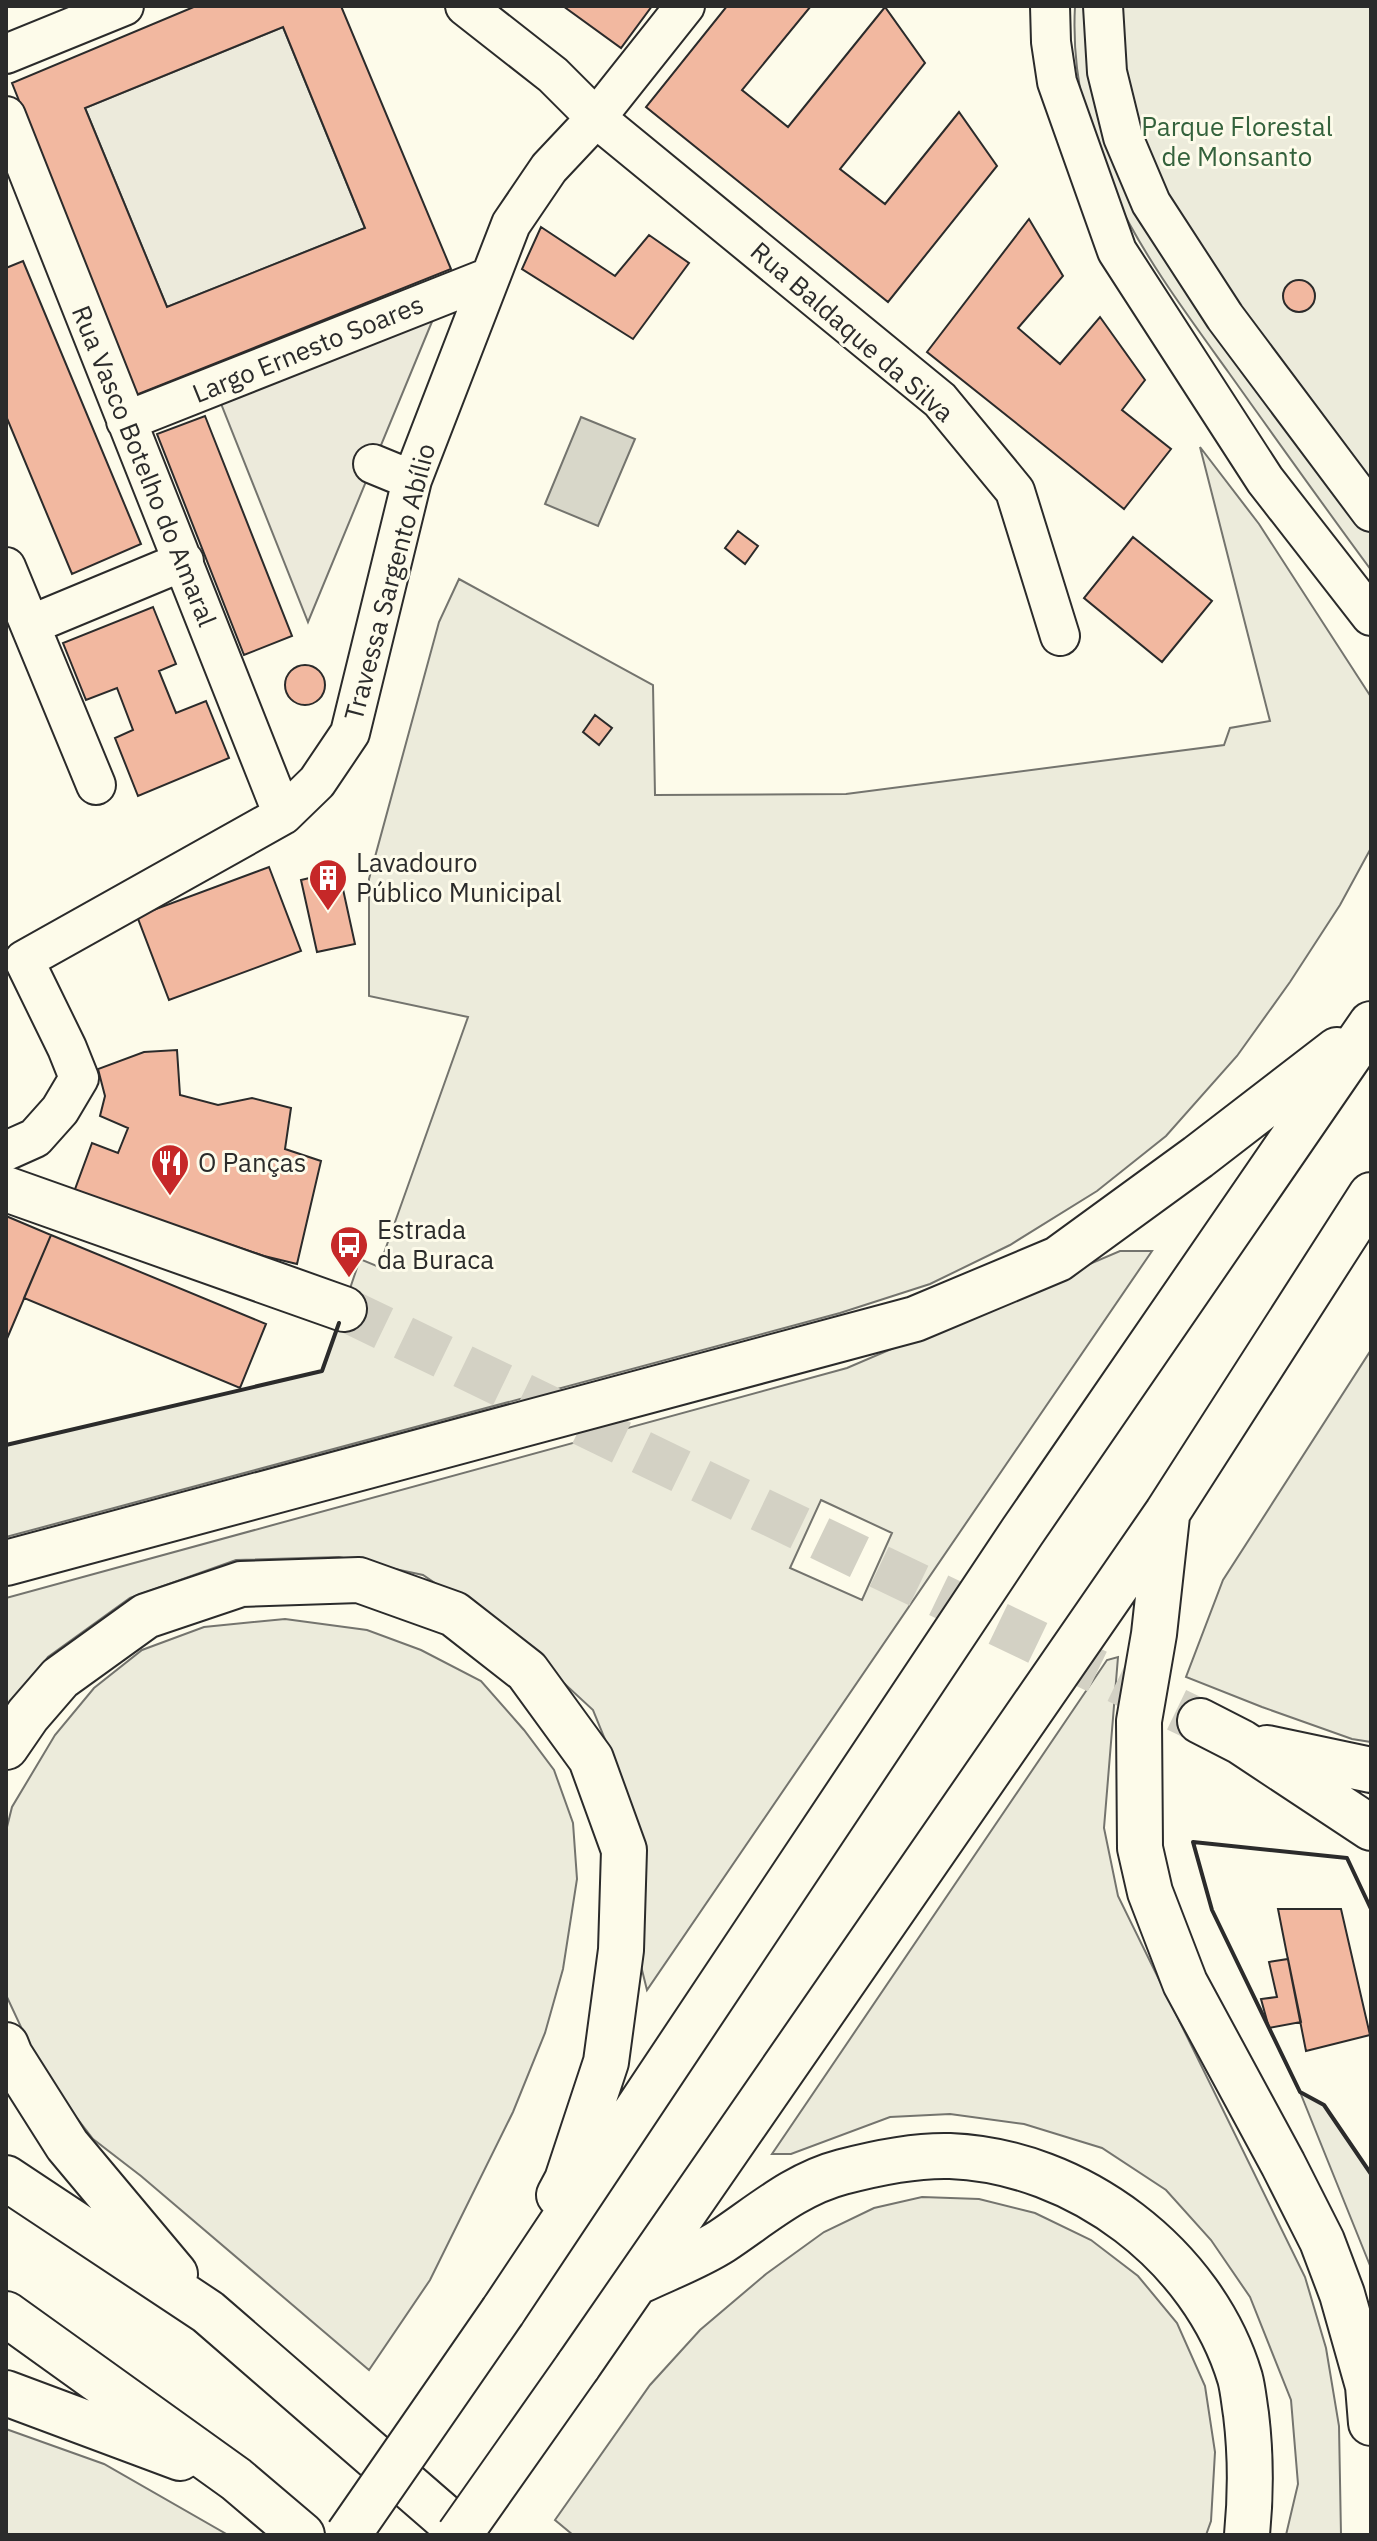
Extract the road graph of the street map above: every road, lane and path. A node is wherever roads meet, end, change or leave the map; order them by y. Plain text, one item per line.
1 (124, 6) edge
2 (465, 6) edge
3 (685, 6) edge
4 (1050, 6) edge
5 (1103, 6) edge
6 (6, 54) edge
7 (6, 116) edge
8 (596, 118) junction
9 (490, 277) junction
10 (126, 421) junction
11 (373, 464) dead end
12 (412, 480) junction
13 (1371, 512) edge
14 (184, 561) junction
15 (6, 567) edge
16 (1371, 616) edge
17 (30, 625) junction
18 (1060, 636) dead end
19 (96, 785) dead end
20 (283, 815) junction
21 (15, 951) edge
22 (1371, 1024) edge
23 (6, 1151) edge
24 (6, 1189) edge
25 (1371, 1195) edge
26 (344, 1309) tunnel mouth
27 (1167, 1513) junction
28 (6, 1563) edge
29 (1200, 1721) tunnel mouth
30 (1241, 1742) junction
31 (6, 1747) edge
32 (1371, 1770) edge
33 (1371, 1828) edge
34 (6, 2045) edge
35 (6, 2178) edge
36 (638, 2282) junction
37 (503, 2311) junction
38 (208, 2312) junction
39 (6, 2314) edge
40 (6, 2393) edge
41 (1371, 2423) edge
42 (236, 2479) junction
43 (302, 2535) edge
44 (348, 2535) edge
45 (462, 2535) edge
46 (1247, 2535) edge

1 - 6 street
2 - 8 street, Rua Baldaque da Silva
3 - 8 street, Travessa Sargento Abílio
4 - 16 street
5 - 13 street
7 - 10 street, Rua Vasco Botelho do Amaral
8 - 9 street, Travessa Sargento Abílio
8 - 18 street, Rua Baldaque da Silva
9 - 10 street, Largo Ernesto Soares
9 - 12 street, Travessa Sargento Abílio
10 - 14 street, Rua Vasco Botelho do Amaral
11 - 12 street
12 - 20 street, Travessa Sargento Abílio
14 - 17 street
14 - 20 street, Rua Vasco Botelho do Amaral
15 - 17 street
17 - 19 street
20 - 21 street, Travessa Sargento Abílio
21 - 23 street, Travessa Sargento Abílio
22 - 28 main road
22 - 37 main road
24 - 26 main road
25 - 27 main road
27 - 36 main road
27 - 41 main road
29 - 30 main road
30 - 32 main road
30 - 33 main road
31 - 37 main road
34 - 38 main road
35 - 38 main road
36 - 45 main road, bridge
36 - 46 main road
37 - 44 main road, bridge
38 - 45 main road
39 - 42 main road
40 - 42 main road
42 - 43 main road

